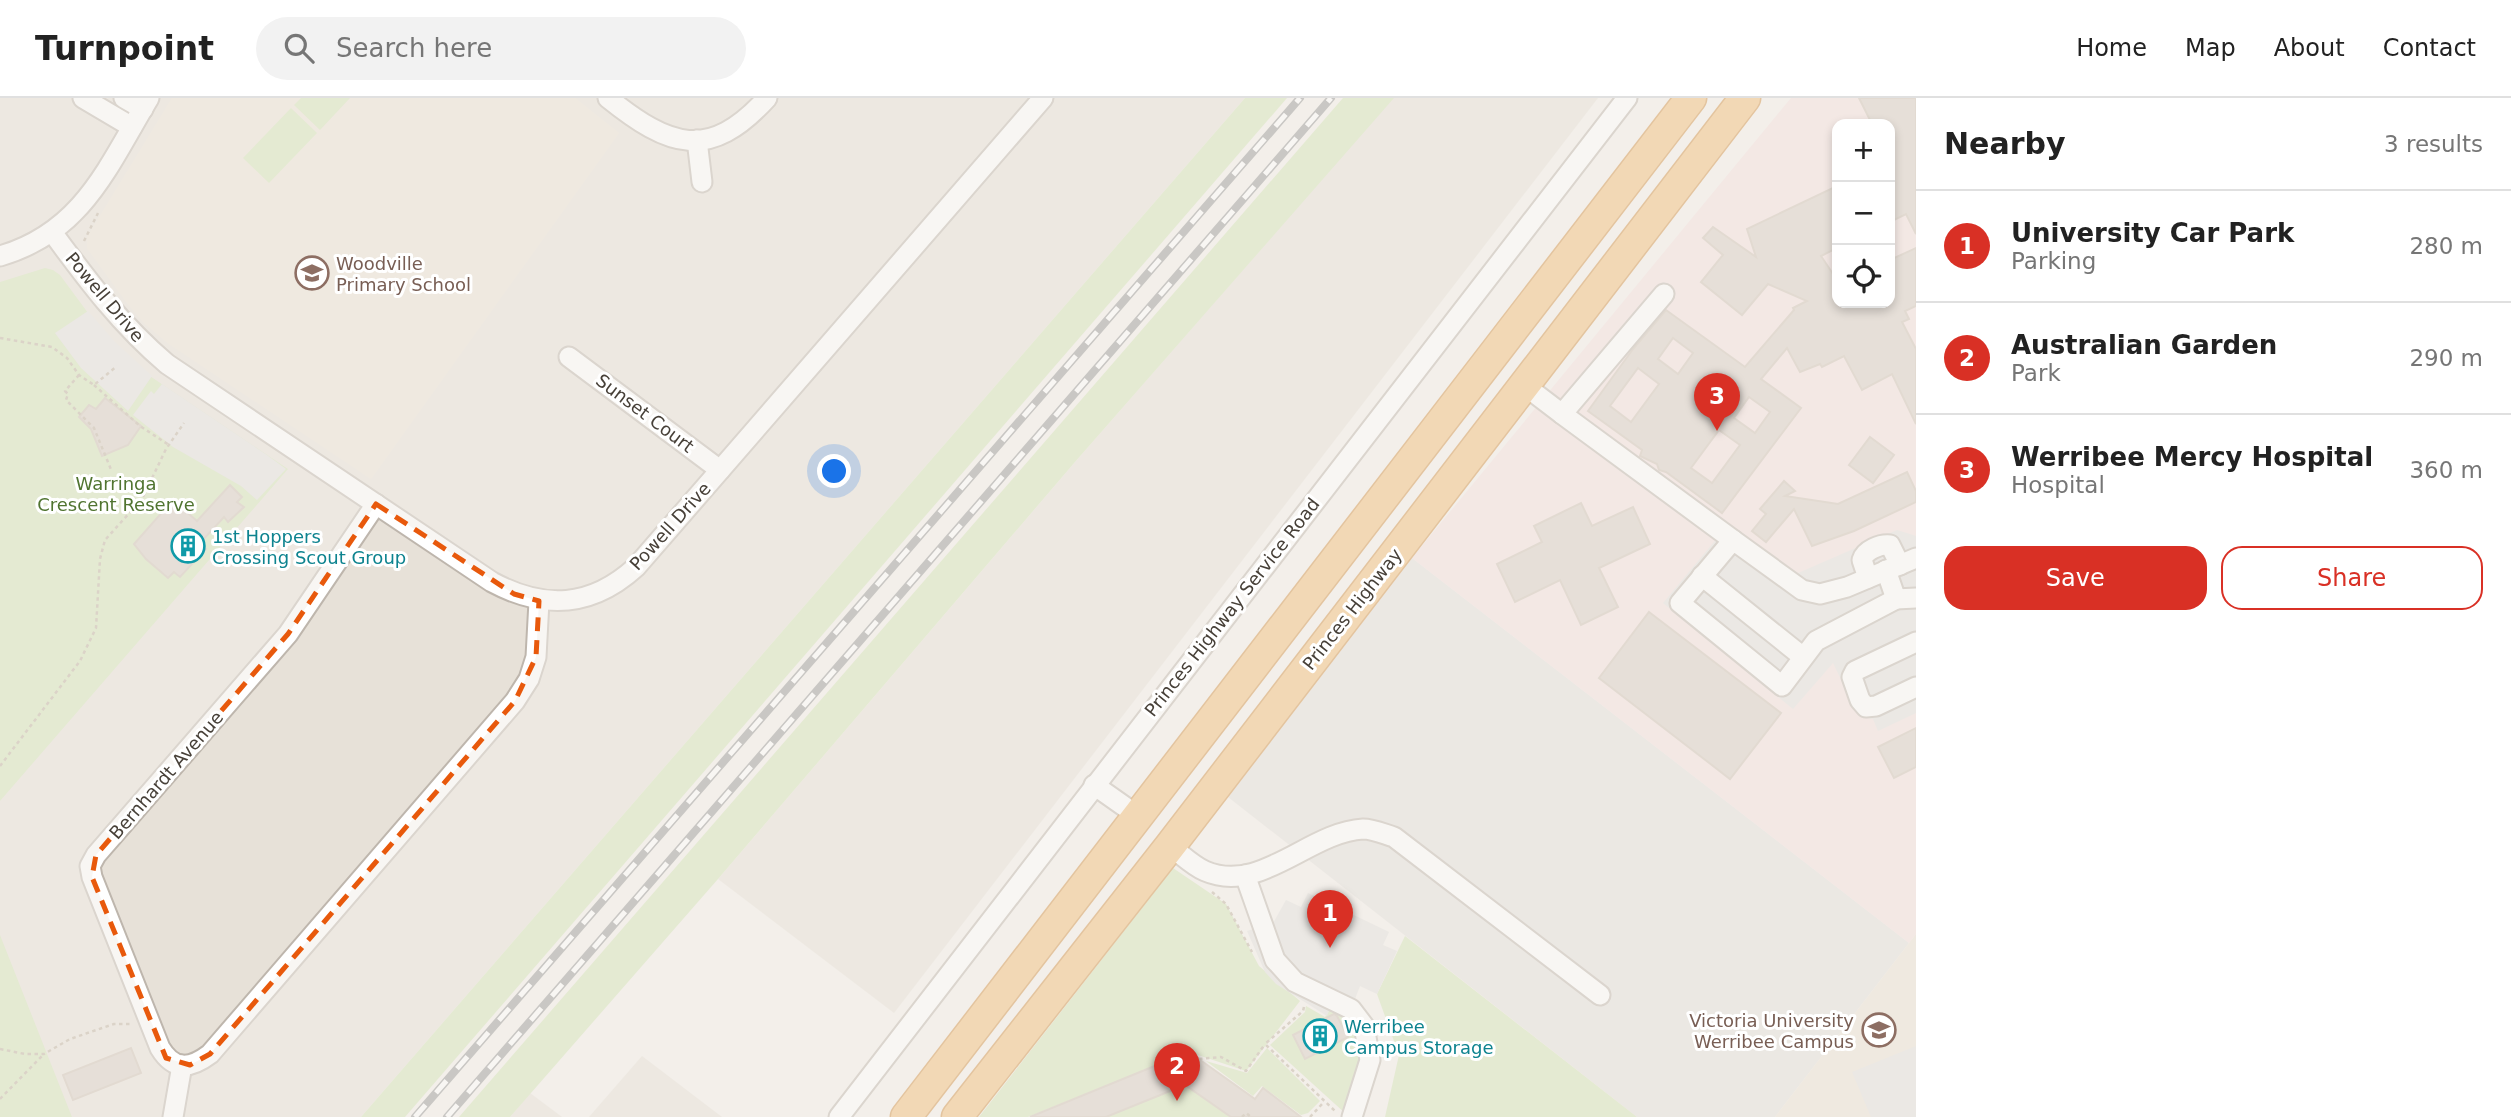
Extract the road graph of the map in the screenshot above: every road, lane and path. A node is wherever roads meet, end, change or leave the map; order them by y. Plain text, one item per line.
1 (83, 98) edge
2 (124, 98) edge
3 (608, 98) edge
4 (767, 98) edge
5 (1042, 98) edge
6 (1627, 98) edge
7 (1691, 98) edge
8 (1745, 98) edge
9 (146, 104) edge
10 (132, 127) junction
11 (697, 140) junction
12 (702, 182) dead end
13 (1601, 216) junction
14 (52, 232) junction
15 (1636, 240) junction
16 (0, 256) edge
17 (1664, 294) dead end
18 (0, 338) edge
19 (569, 357) dead end
20 (117, 366) dead end
21 (79, 375) junction
22 (94, 385) junction
23 (1524, 385) junction
24 (1562, 414) junction
25 (184, 423) dead end
26 (169, 445) junction
27 (720, 470) junction
28 (112, 472) dead end
29 (376, 504) junction
30 (1733, 540) junction
31 (1892, 568) edge
32 (1702, 576) junction
33 (1906, 599) edge
34 (539, 601) junction
35 (1916, 642) edge
36 (1803, 657) junction
37 (1916, 687) edge
38 (0, 766) edge
39 (1094, 785) junction
40 (1138, 816) junction
41 (1170, 846) junction
42 (1245, 875) junction
43 (1210, 890) dead end
44 (1254, 956) dead end
45 (1600, 995) dead end
46 (1300, 1000) dead end
47 (151, 1024) junction
48 (1265, 1044) junction
49 (0, 1049) edge
50 (44, 1054) junction
51 (1199, 1059) dead end
52 (181, 1065) junction
53 (0, 1099) edge
54 (1324, 1102) junction
55 (173, 1117) edge
56 (839, 1117) edge
57 (906, 1117) edge
58 (957, 1117) edge
59 (1242, 1117) edge
60 (1251, 1117) edge
61 (1310, 1117) edge
62 (1343, 1117) edge
63 (1352, 1117) edge

1 - 10 street
2 - 9 street
3 - 11 street
4 - 11 street
5 - 27 street, Powell Drive
6 - 39 street, Princes Highway Service Road
7 - 13 highway
8 - 15 highway, Princes Highway
9 - 10 street
10 - 14 street
11 - 12 street
13 - 15 highway
13 - 40 highway
14 - 16 street
14 - 29 street, Powell Drive
15 - 23 highway, Princes Highway
17 - 24 street
18 - 21 path
19 - 27 street, Sunset Court
20 - 22 path
21 - 22 path
21 - 28 path
22 - 26 path
23 - 24 street
23 - 41 highway, Princes Highway
24 - 30 street
25 - 26 path
26 - 38 path
27 - 34 street, Powell Drive
29 - 34 street, Powell Drive
29 - 47 street, Bernhardt Avenue
30 - 31 street
30 - 32 street
31 - 33 street
32 - 36 street
32 - 36 street
33 - 36 street
34 - 52 street
35 - 37 street
39 - 40 street
39 - 56 street, Princes Highway Service Road
40 - 41 highway
40 - 57 highway
41 - 42 street
41 - 58 highway, Princes Highway
42 - 45 street
42 - 63 street
43 - 44 path
46 - 48 path
47 - 50 path
47 - 52 street, Bernhardt Avenue
48 - 51 path
48 - 54 path
49 - 50 path
50 - 53 path
52 - 55 street
54 - 61 path
54 - 62 path
59 - 60 path

